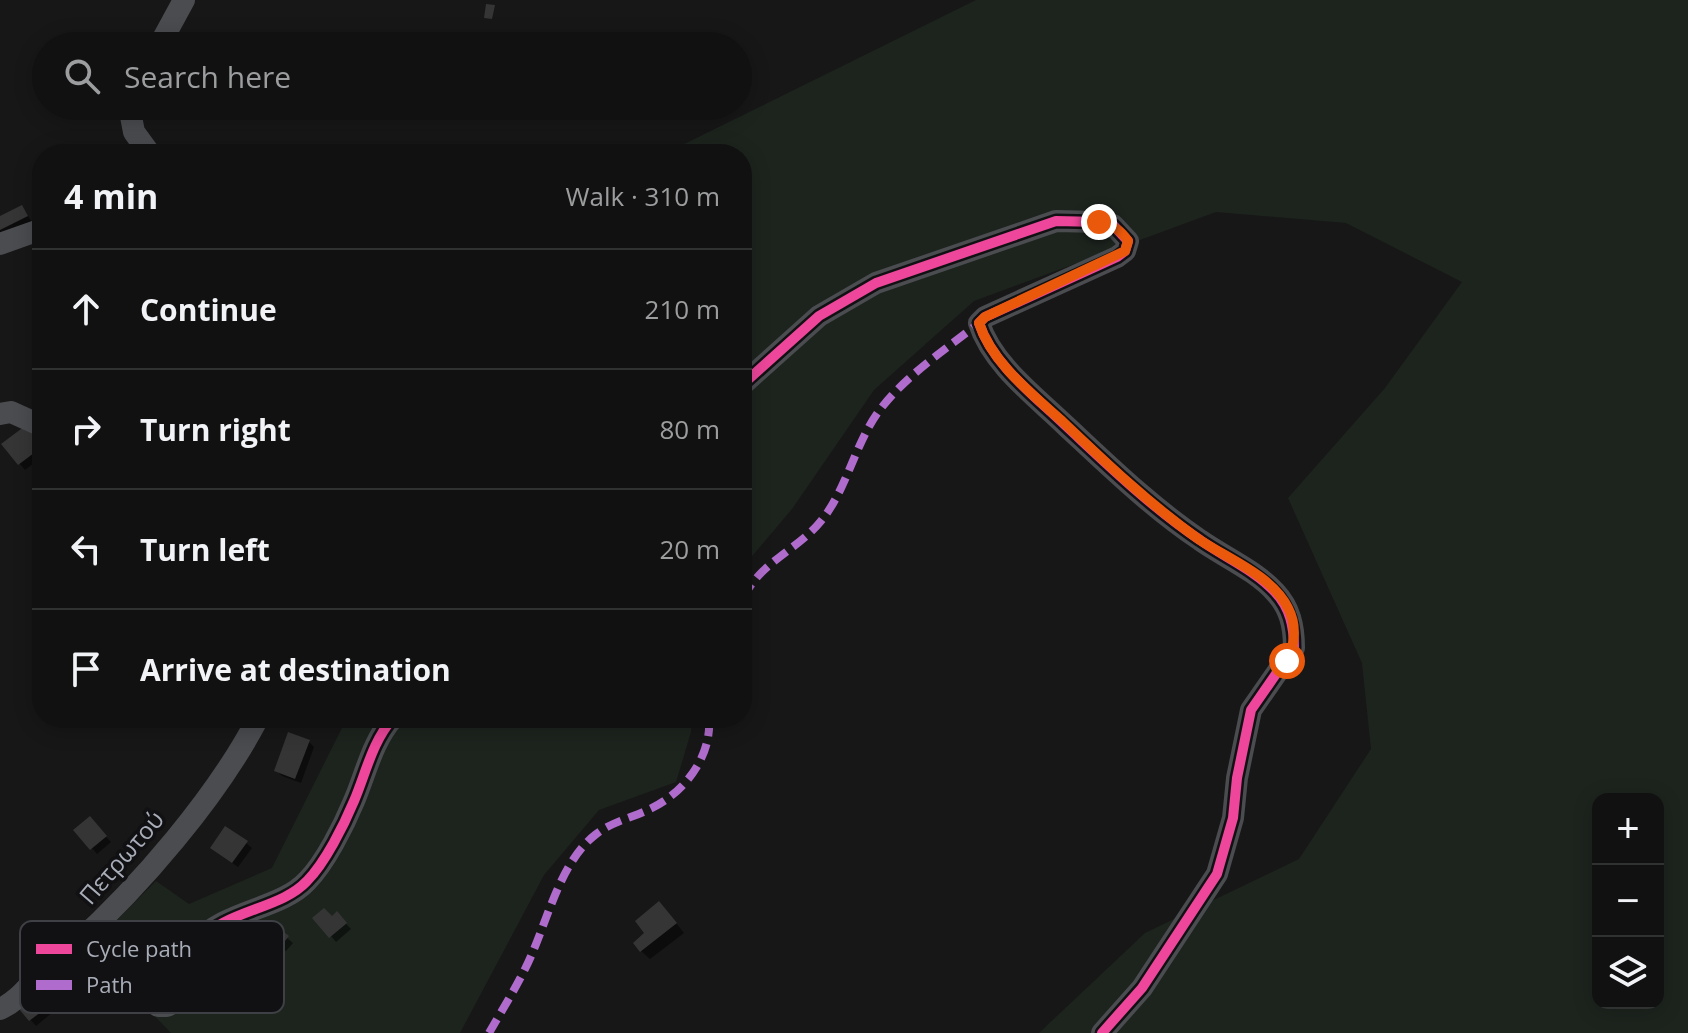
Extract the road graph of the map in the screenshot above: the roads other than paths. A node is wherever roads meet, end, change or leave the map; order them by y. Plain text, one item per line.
1 (184, 0) edge
2 (167, 32) edge
3 (132, 120) edge
4 (143, 144) edge
5 (32, 233) edge
6 (0, 244) edge
7 (752, 376) edge
8 (0, 414) edge
9 (32, 421) edge
10 (253, 728) edge
11 (386, 728) edge
12 (100, 921) edge
13 (225, 921) edge
14 (20, 996) edge
15 (0, 1009) edge
16 (1102, 1033) edge

1 - 2 street
3 - 4 street
5 - 6 street
7 - 16 street
8 - 9 street
10 - 12 street, Πετρωτού
11 - 13 street
14 - 15 street, Πετρωτού

